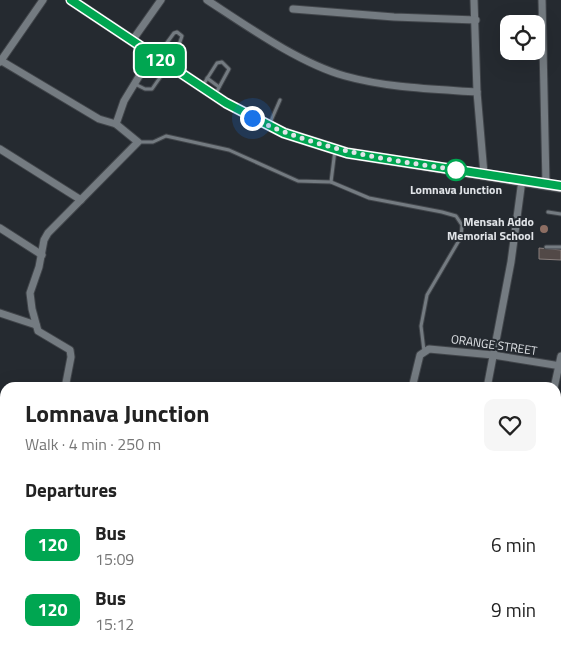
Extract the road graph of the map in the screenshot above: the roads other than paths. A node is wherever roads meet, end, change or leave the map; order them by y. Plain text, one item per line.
1 (44, 0) edge
2 (71, 0) edge
3 (161, 0) edge
4 (207, 0) edge
5 (474, 0) edge
6 (542, 0) edge
7 (293, 10) dead end
8 (476, 20) junction
9 (132, 41) junction
10 (164, 48) junction
11 (155, 57) junction
12 (0, 61) edge
13 (172, 63) junction
14 (205, 82) junction
15 (135, 84) junction
16 (217, 91) junction
17 (477, 92) junction
18 (280, 100) dead end
19 (116, 124) junction
20 (269, 126) junction
21 (138, 142) junction
22 (0, 149) edge
23 (335, 150) junction
24 (484, 174) junction
25 (522, 180) junction
26 (331, 182) junction
27 (546, 184) junction
28 (561, 186) edge
29 (80, 200) junction
30 (548, 212) dead end
31 (561, 214) edge
32 (0, 228) edge
33 (546, 247) dead end
34 (561, 247) edge
35 (42, 255) junction
36 (0, 313) edge
37 (36, 326) junction
38 (424, 351) junction
39 (493, 355) junction
40 (561, 356) edge
41 (560, 366) edge
42 (66, 382) edge
43 (413, 382) edge
44 (488, 382) edge
45 (556, 382) edge

1 - 12 street
2 - 9 main road
3 - 9 street
4 - 17 street
5 - 8 street
6 - 27 street
7 - 8 street
8 - 17 street
9 - 11 main road
10 - 11 lane
10 - 13 lane
10 - 13 lane
11 - 13 main road
11 - 15 street
12 - 19 street
13 - 14 main road
13 - 15 lane
14 - 16 main road
14 - 16 lane
15 - 19 street
16 - 20 main road
17 - 24 street
18 - 20 lane
19 - 21 street
20 - 23 main road
21 - 26 lane
21 - 29 street
22 - 29 street
23 - 24 main road
23 - 26 lane
24 - 25 main road
25 - 27 main road
25 - 39 street
26 - 38 lane
27 - 28 main road
29 - 35 street
30 - 31 lane
32 - 35 street
33 - 34 lane
35 - 37 street
36 - 37 street
37 - 42 street
38 - 39 street, ORANGE STREET
38 - 43 street
39 - 41 street, ORANGE STREET
39 - 44 street
40 - 41 street
41 - 45 street

